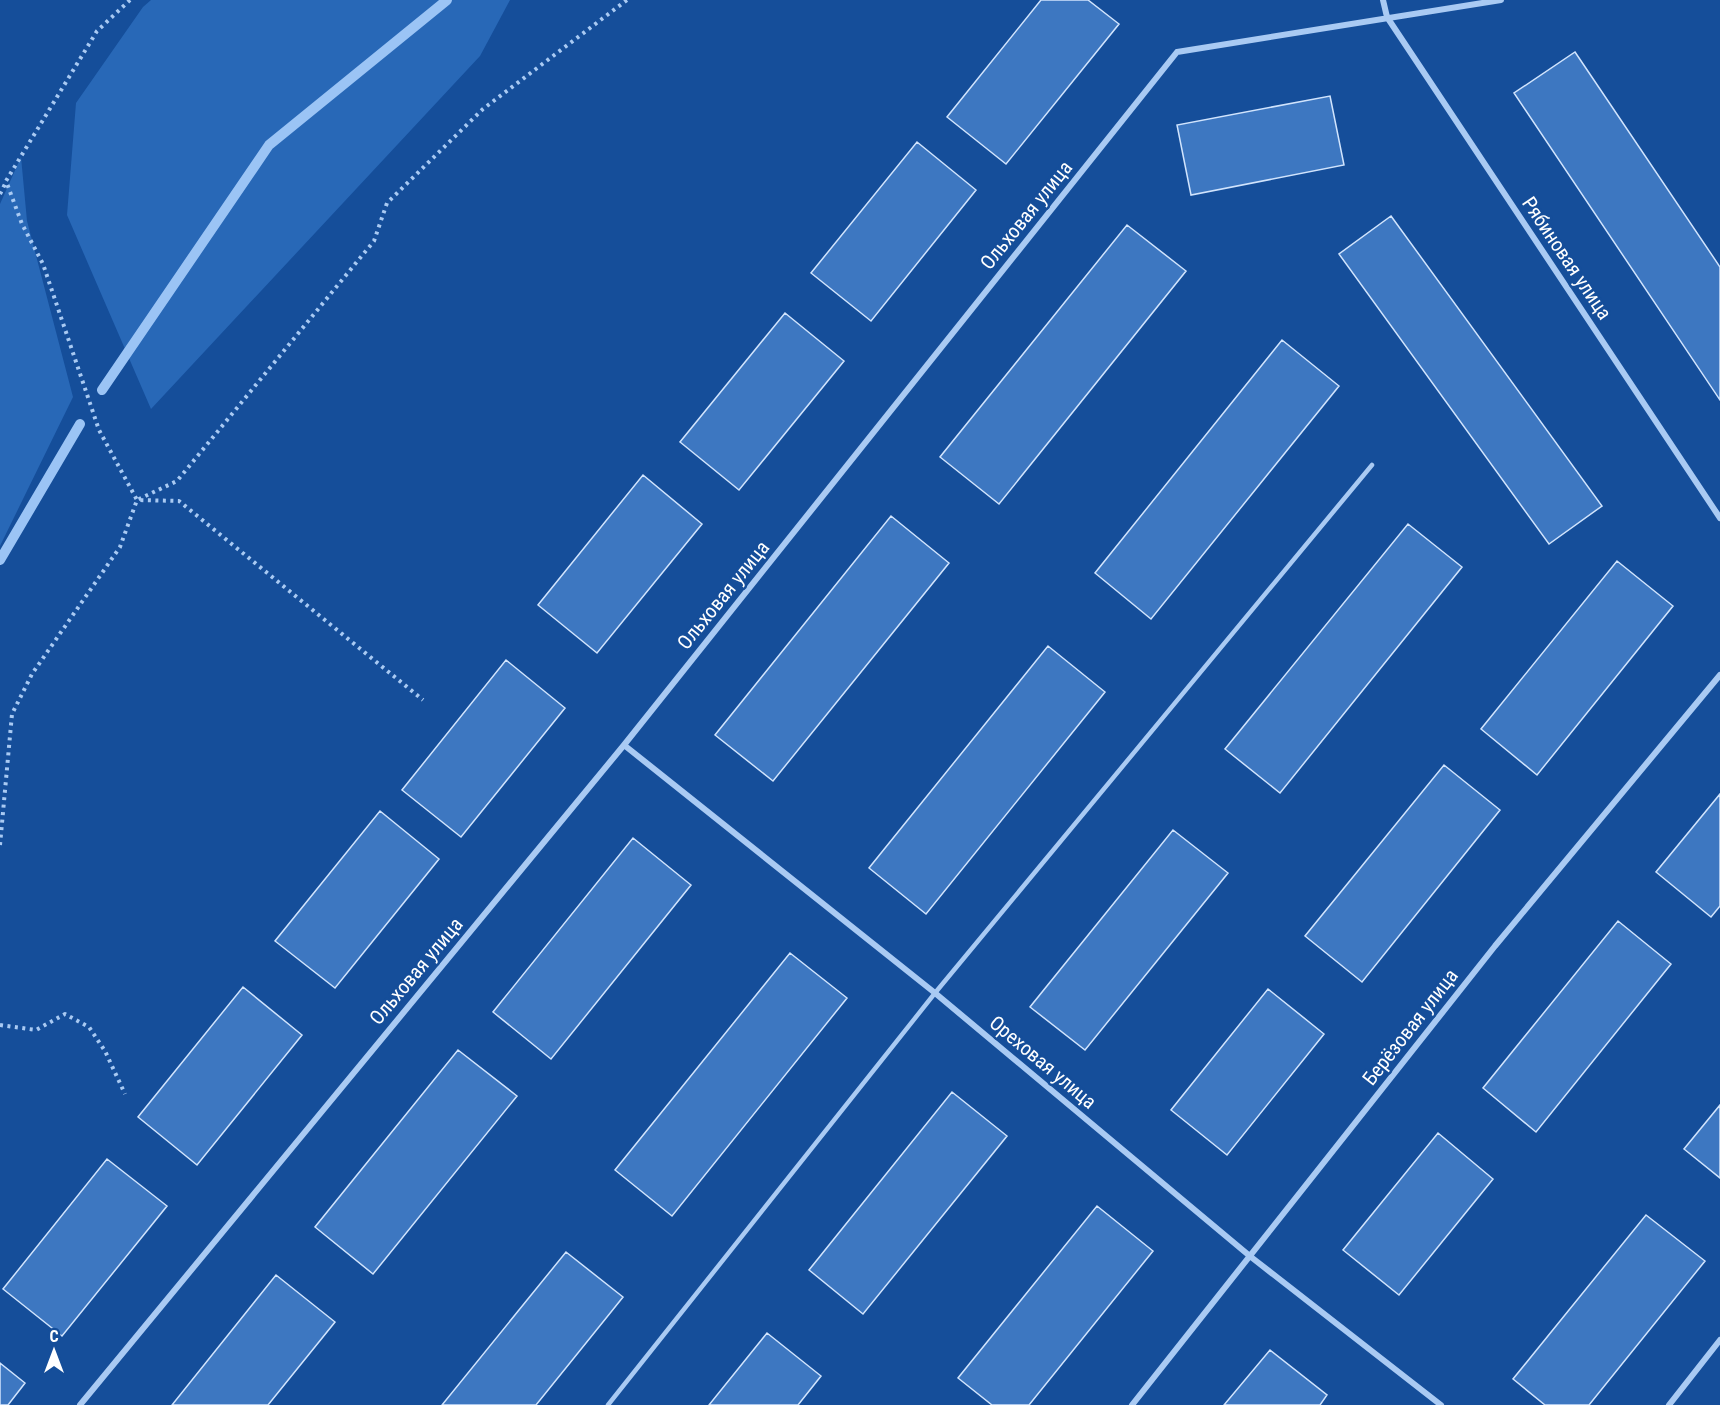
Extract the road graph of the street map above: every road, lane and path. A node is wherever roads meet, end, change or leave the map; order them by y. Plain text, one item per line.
1 (130, 0) edge
2 (627, 0) edge
3 (1383, 0) edge
4 (1501, 0) edge
5 (1387, 17) junction
6 (6, 181) junction
7 (0, 194) edge
8 (1372, 465) dead end
9 (138, 500) junction
10 (1720, 518) edge
11 (1720, 675) edge
12 (423, 700) dead end
13 (624, 745) junction
14 (0, 845) edge
15 (935, 993) junction
16 (0, 1025) edge
17 (125, 1094) dead end
18 (1251, 1257) junction
19 (1720, 1340) edge
20 (80, 1405) edge
21 (608, 1405) edge
22 (1132, 1405) edge
23 (1440, 1405) edge
24 (1669, 1405) edge

1 - 6 path
2 - 9 path
3 - 5 street
4 - 5 street, Ольховая улица
5 - 10 street, Рябиновая улица
5 - 13 street, Ольховая улица
6 - 7 path
6 - 9 path
8 - 15 lane
9 - 12 path
9 - 14 path
11 - 18 street, Берёзовая улица
13 - 15 street, Ореховая улица
13 - 20 street, Ольховая улица
15 - 18 street, Ореховая улица
15 - 21 lane
16 - 17 path
18 - 22 street, Берёзовая улица
18 - 23 street, Ореховая улица
19 - 24 street

